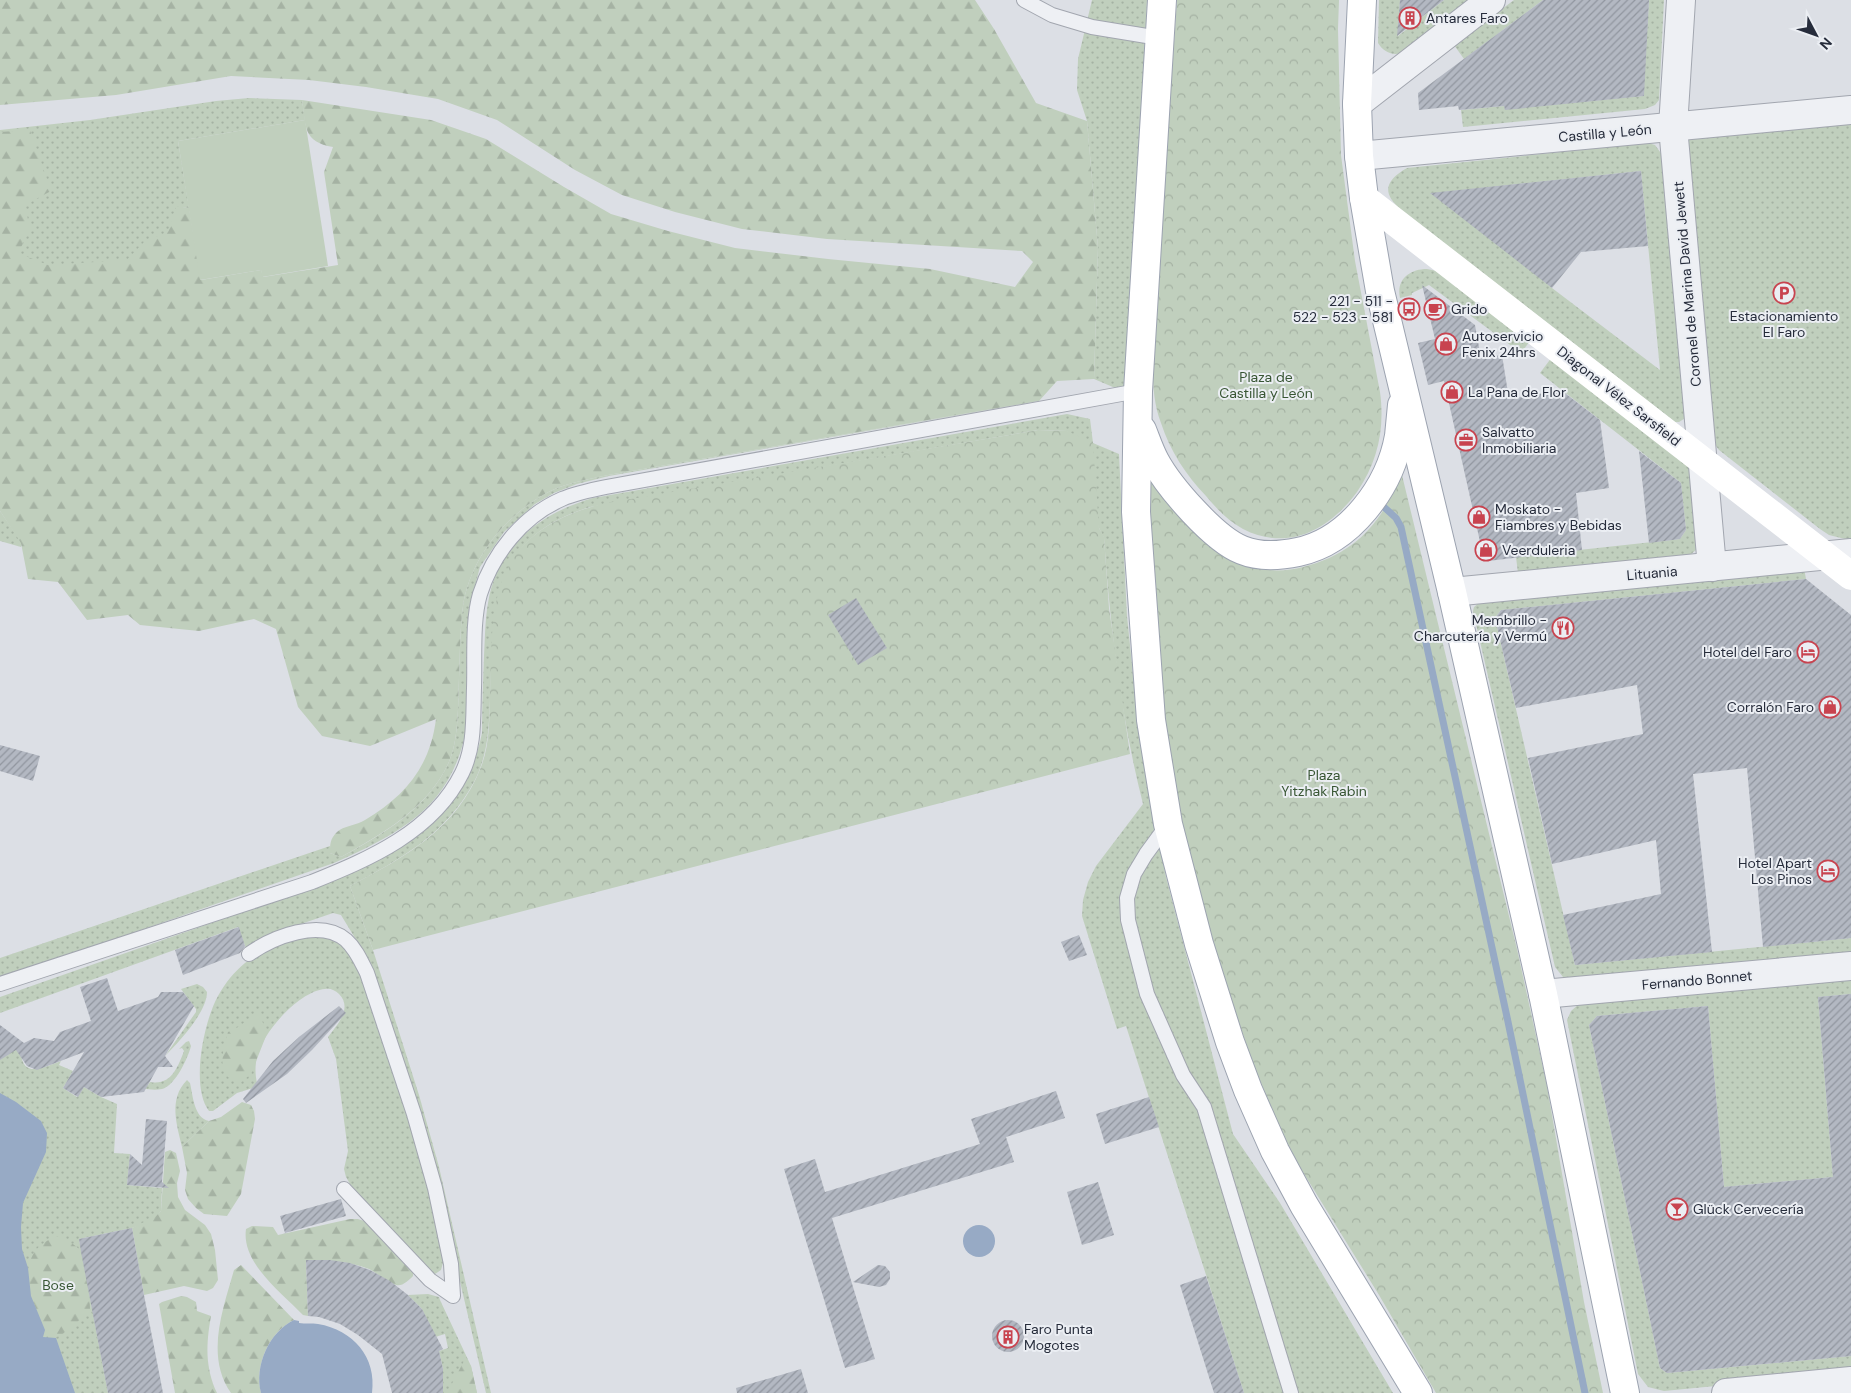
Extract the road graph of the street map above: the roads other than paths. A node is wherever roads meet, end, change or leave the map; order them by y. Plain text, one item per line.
1 (1024, 0) edge
2 (1162, 0) edge
3 (1362, 0) edge
4 (1491, 0) edge
5 (1681, 0) edge
6 (1160, 38) junction
7 (1357, 104) junction
8 (1851, 110) edge
9 (1673, 126) junction
10 (1359, 156) junction
11 (1364, 198) junction
12 (1403, 387) junction
13 (1138, 391) junction
14 (1138, 419) junction
15 (1703, 461) junction
16 (1838, 554) edge
17 (1712, 567) junction
18 (1851, 576) edge
19 (1452, 592) junction
20 (1168, 824) junction
21 (250, 954) dead end
22 (1851, 966) edge
23 (0, 984) edge
24 (1543, 994) junction
25 (344, 1189) dead end
26 (1851, 1381) edge
27 (1291, 1393) edge
28 (1418, 1393) edge
29 (1625, 1393) edge
30 (1726, 1393) edge

1 - 6 lane
2 - 6 main road
3 - 7 main road
4 - 7 street
5 - 9 street, Coronel de Marina David Jewett
6 - 13 main road
7 - 10 main road
8 - 9 street, Castilla y León
9 - 10 street, Castilla y León
9 - 15 street, Coronel de Marina David Jewett
10 - 11 main road
11 - 12 main road
11 - 15 main road, Diagonal Vélez Sarsfield
12 - 14 main road
12 - 19 main road
13 - 14 main road
13 - 23 lane
14 - 20 main road
15 - 16 main road, Diagonal Vélez Sarsfield
15 - 17 street, Coronel de Marina David Jewett
16 - 17 street, Lituania
16 - 18 main road, Diagonal Vélez Sarsfield
17 - 19 street, Lituania
19 - 24 main road
20 - 27 lane
20 - 28 main road
21 - 25 lane
22 - 24 street, Fernando Bonnet
24 - 29 main road
26 - 30 street

